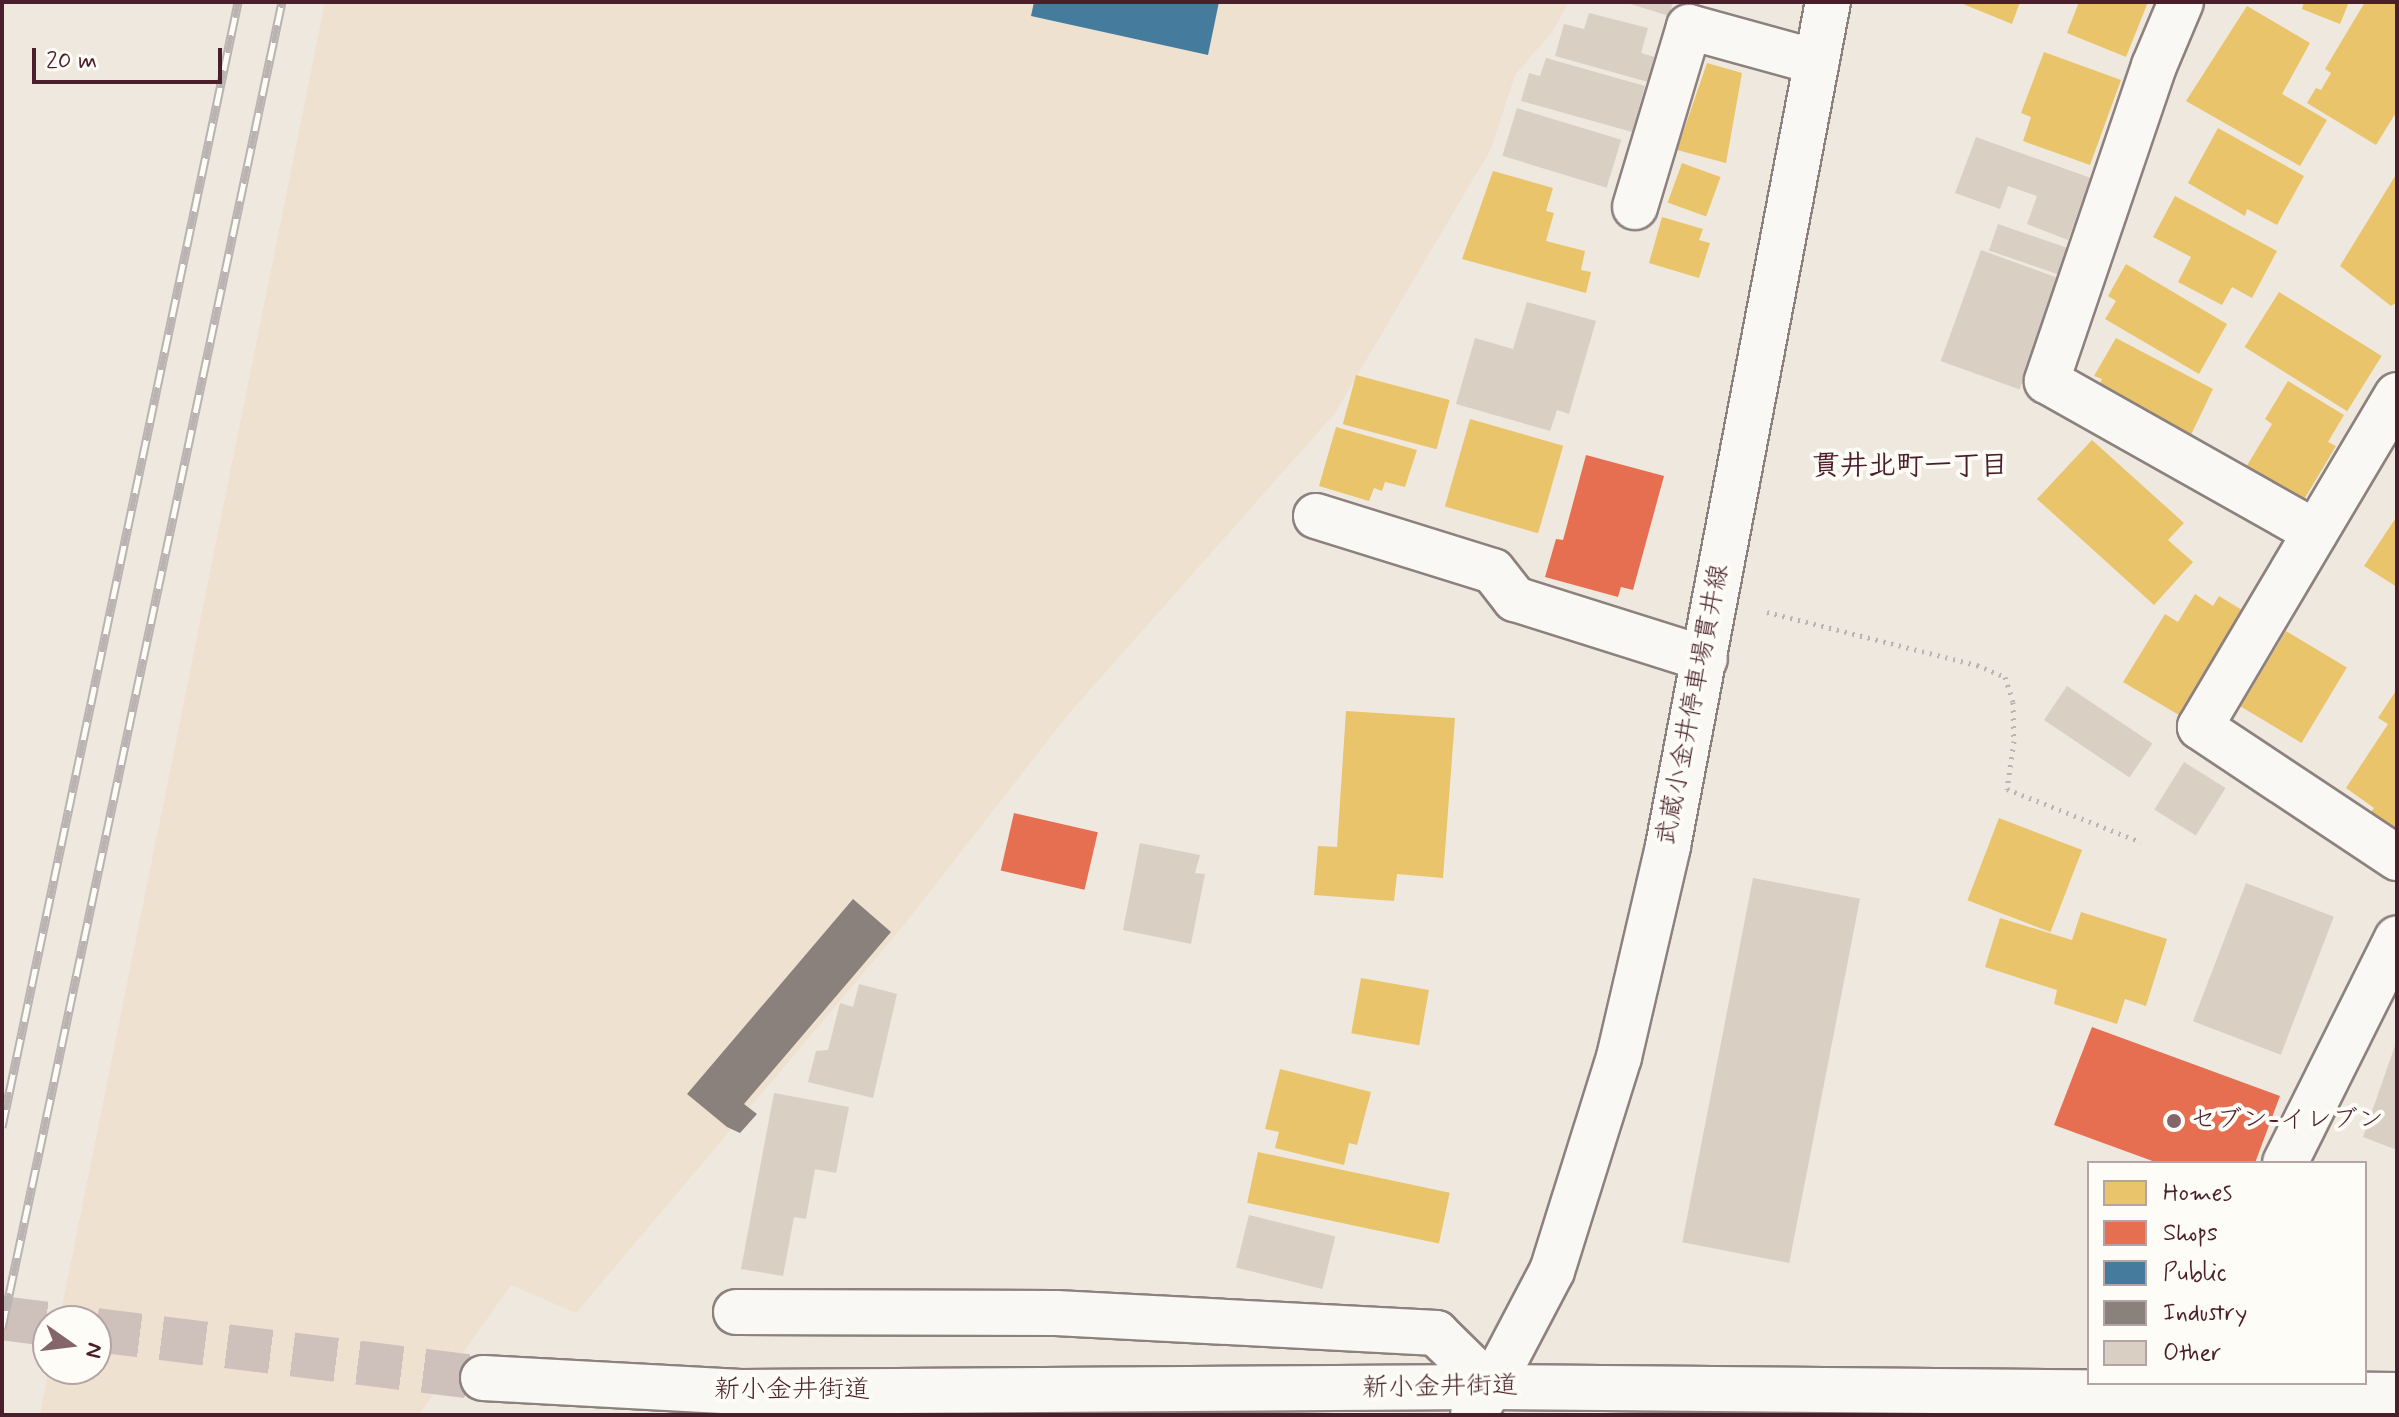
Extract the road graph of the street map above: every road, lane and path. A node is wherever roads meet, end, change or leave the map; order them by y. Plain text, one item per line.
1 (1828, 2) edge
2 (2181, 2) edge
3 (1816, 62) junction
4 (1635, 207) dead end
5 (2397, 395) edge
6 (1316, 516) dead end
7 (2315, 532) junction
8 (1716, 599) junction
9 (1705, 659) junction
10 (2141, 842) dead end
11 (2397, 858) edge
12 (2397, 938) edge
13 (2286, 1161) edge
14 (736, 1312) dead end
15 (483, 1378) tunnel mouth
16 (2177, 1386) edge
17 (2397, 1395) edge
18 (1482, 1401) edge
19 (2330, 1404) edge

1 - 3 main road, 武蔵小金井停車場貫井線
2 - 7 main road
3 - 4 main road
3 - 8 main road, 武蔵小金井停車場貫井線
5 - 7 main road
6 - 9 main road
7 - 11 main road
8 - 9 main road, 武蔵小金井停車場貫井線
8 - 10 path
9 - 18 main road, 武蔵小金井停車場貫井線
12 - 13 main road
14 - 18 main road
15 - 18 main road, 新小金井街道
16 - 18 main road, 新小金井街道
16 - 19 main road, 新小金井街道
17 - 19 main road, 新小金井街道

